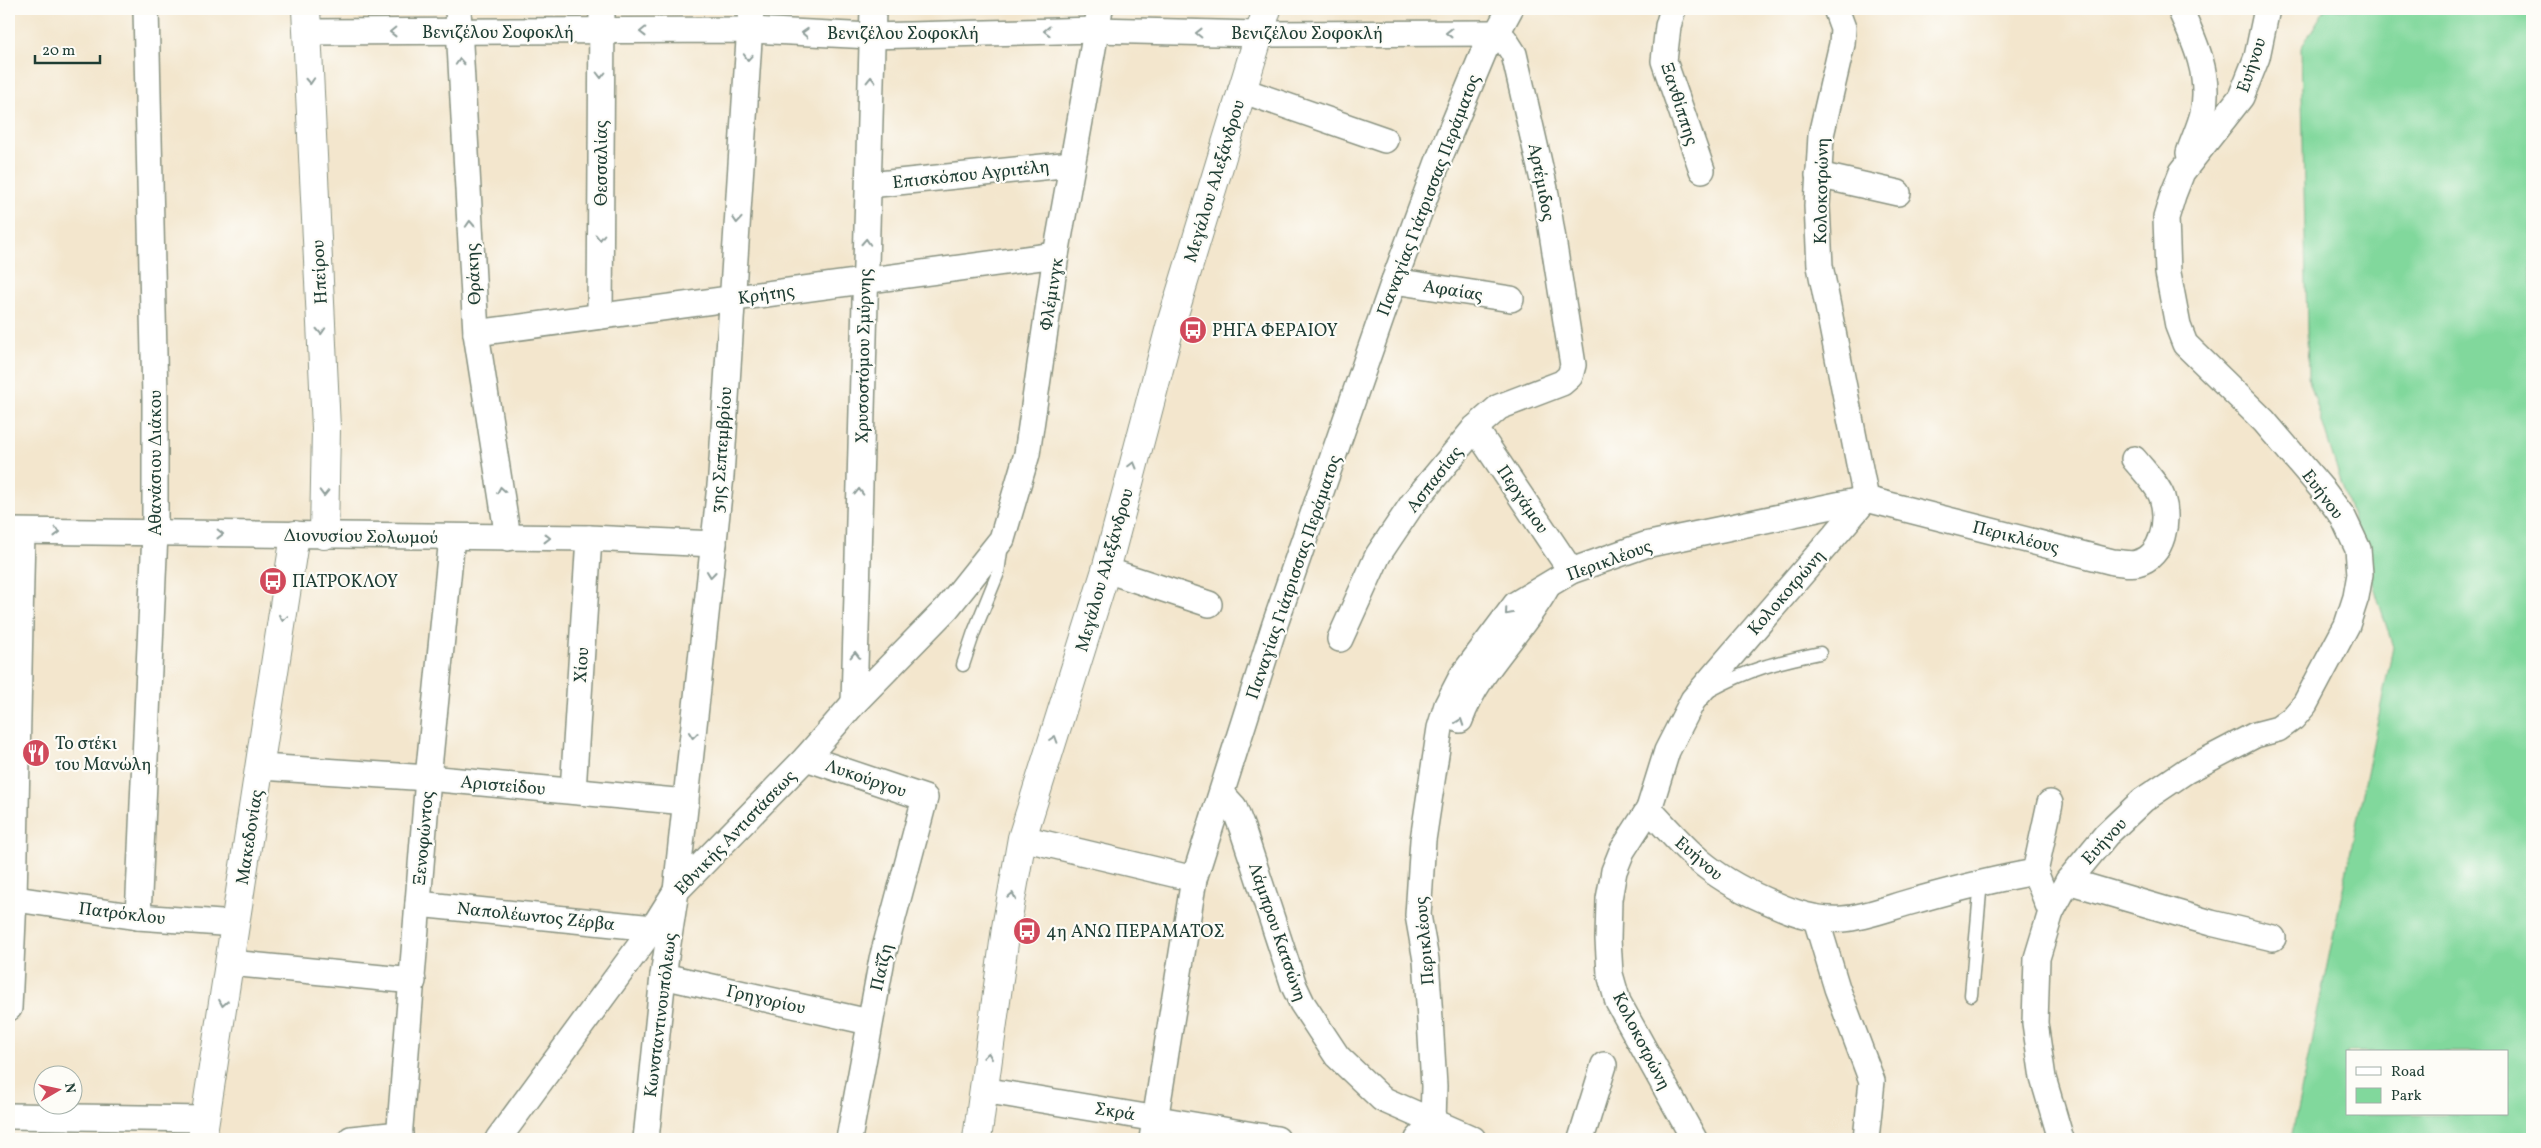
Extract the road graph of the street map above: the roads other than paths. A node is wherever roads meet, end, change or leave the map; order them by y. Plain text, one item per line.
1 (146, 9) edge
2 (873, 9) edge
3 (1267, 9) edge
4 (1510, 9) edge
5 (1673, 9) edge
6 (1836, 9) edge
7 (2180, 9) edge
8 (2267, 9) edge
9 (750, 19) edge
10 (458, 20) edge
11 (602, 20) edge
12 (1098, 20) edge
13 (307, 21) edge
14 (1497, 33) junction
15 (1258, 34) junction
16 (871, 36) junction
17 (1241, 90) junction
18 (1384, 140) dead end
19 (1072, 164) junction
20 (1702, 170) dead end
21 (2182, 172) junction
22 (1818, 175) junction
23 (869, 185) junction
24 (1898, 192) dead end
25 (1056, 255) junction
26 (864, 281) junction
27 (1394, 281) junction
28 (1511, 298) dead end
29 (731, 299) junction
30 (600, 316) junction
31 (476, 333) junction
32 (1573, 365) joint
33 (1475, 428) junction
34 (2134, 459) dead end
35 (1866, 499) junction
36 (15, 531) edge
37 (155, 533) junction
38 (295, 535) junction
39 (324, 535) junction
40 (452, 537) junction
41 (508, 538) junction
42 (589, 538) junction
43 (1002, 538) junction
44 (714, 544) junction
45 (979, 570) joint
46 (1106, 570) junction
47 (1571, 571) junction
48 (1209, 604) dead end
49 (1340, 640) dead end
50 (1820, 653) dead end
51 (963, 665) dead end
52 (1693, 700) junction
53 (854, 704) junction
54 (806, 758) junction
55 (261, 768) junction
56 (428, 778) junction
57 (573, 792) junction
58 (1222, 794) junction
59 (926, 798) joint
60 (686, 802) junction
61 (2050, 803) dead end
62 (1649, 809) junction
63 (1022, 838) junction
64 (2035, 872) junction
65 (1194, 879) junction
66 (1981, 881) junction
67 (2068, 881) junction
68 (676, 890) junction
69 (11, 898) edge
70 (418, 904) junction
71 (2050, 912) junction
72 (138, 917) junction
73 (1816, 919) junction
74 (235, 924) junction
75 (653, 928) junction
76 (2273, 938) dead end
77 (230, 964) junction
78 (663, 976) junction
79 (413, 981) junction
80 (1970, 995) dead end
81 (9, 1008) edge
82 (869, 1022) junction
83 (1604, 1065) dead end
84 (983, 1090) junction
85 (9, 1116) edge
86 (1154, 1128) edge
87 (204, 1129) edge
88 (1425, 1131) edge
89 (399, 1137) edge
90 (351, 1139) edge
91 (498, 1139) edge
92 (646, 1139) edge
93 (849, 1139) edge
94 (976, 1139) edge
95 (1278, 1139) edge
96 (1473, 1139) edge
97 (1581, 1139) edge
98 (1694, 1139) edge
99 (1866, 1139) edge
100 (2061, 1139) edge

1 - 37 street, Αθανάσιου Διάκου
2 - 16 street, Χρυσοστόμου Σμύρνης
3 - 15 street, Μεγάλου Αλεξάνδρου
4 - 14 street
5 - 20 street, Ξανθίππης
6 - 22 street, Κολοκοτρώνη
7 - 21 street
8 - 21 street, Ευήνου
9 -> 11 street, Βενιζέλου Σοφοκλή
16 -> 9 street, Βενιζέλου Σοφοκλή
9 -> 29 street, 3ης Σεπτεμβρίου
10 - 11 street, Βενιζέλου Σοφοκλή
10 -> 13 street, Βενιζέλου Σοφοκλή
31 -> 10 street, Θράκης
11 -> 30 street, Θεσσαλίας
15 -> 12 street, Βενιζέλου Σοφοκλή
12 -> 16 street, Βενιζέλου Σοφοκλή
12 - 19 street, Φλέμινγκ
13 -> 39 street, Ηπείρου
14 -> 15 street, Βενιζέλου Σοφοκλή
14 - 27 street, Παναγίας Γιάτρισσας Περάματος
14 - 32 street, Αρτέμιδος
15 - 17 street, Μεγάλου Αλεξάνδρου
23 -> 16 street, Χρυσοστόμου Σμύρνης
17 - 18 street
46 -> 17 street, Μεγάλου Αλεξάνδρου
19 - 23 street, Επισκόπου Αγριτέλη
19 - 25 street, Φλέμινγκ
21 - 67 street, Ευήνου
22 - 24 street
22 - 35 street, Κολοκοτρώνη
26 -> 23 street, Χρυσοστόμου Σμύρνης
25 - 26 street, Κρήτης
25 - 43 street, Φλέμινγκ
26 - 29 street, Κρήτης
53 -> 26 street, Χρυσοστόμου Σμύρνης
27 - 28 street, Αφαίας
27 - 58 street, Παναγίας Γιάτρισσας Περάματος
29 - 30 street, Κρήτης
29 - 44 street, 3ης Σεπτεμβρίου
30 - 31 street, Κρήτης
41 -> 31 street, Θράκης
32 - 33 street, Ασπασίας
33 - 47 street, Περγάμου
33 - 49 street, Ασπασίας
34 - 35 street, Περικλέους
35 - 47 street, Περικλέους
35 - 52 street, Κολοκοτρώνη
36 -> 37 street, Διονυσίου Σολωμού
36 - 69 street
37 -> 38 street, Διονυσίου Σολωμού
37 - 72 street, Αθανάσιου Διάκου
38 - 39 street, Διονυσίου Σολωμού
38 -> 55 street, Μακεδονίας
39 - 40 street, Διονυσίου Σολωμού
40 - 41 street, Διονυσίου Σολωμού
40 - 56 street, Ξενοφώντος
41 -> 42 street, Διονυσίου Σολωμού
42 - 44 street, Διονυσίου Σολωμού
42 - 57 street, Χίου
43 - 45 street, Φλέμινγκ
43 - 51 lane
44 -> 60 street, 3ης Σεπτεμβρίου
45 - 53 street, Εθνικής Αντιστάσεως
46 - 48 street
63 -> 46 street, Μεγάλου Αλεξάνδρου
47 - 88 street, Περικλέους
50 - 52 lane
52 - 62 street, Κολοκοτρώνη
53 - 54 street, Εθνικής Αντιστάσεως
54 - 59 street, Λυκούργου
54 - 68 street, Εθνικής Αντιστάσεως
55 - 56 street, Αριστείδου
55 - 74 street, Μακεδονίας
56 - 57 street, Αριστείδου
56 - 70 street, Ξενοφώντος
57 - 60 street, Αριστείδου
58 - 65 street, Παναγίας Γιάτρισσας Περάματος
58 - 88 street, Λάμπρου Κατσώνη
59 - 82 street, Παΐζη
60 - 68 street, 3ης Σεπτεμβρίου
61 - 64 street
62 - 73 street, Ευήνου
62 - 98 street, Κολοκοτρώνη
63 - 65 street
84 -> 63 street, Μεγάλου Αλεξάνδρου
64 - 66 street, Ευήνου
64 - 71 street
65 - 86 street, Παναγίας Γιάτρισσας Περάματος
66 - 73 street, Ευήνου
66 - 80 lane
67 - 71 street, Ευήνου
67 - 76 street
68 - 75 street, Εθνικής Αντιστάσεως
68 - 78 street, Κωνσταντινουπόλεως
69 - 72 street, Πατρόκλου
69 - 81 street
70 - 75 street, Ναπολέωντος Ζέρβα
70 - 79 street, Ξενοφώντος
71 - 100 street, Ευήνου
72 - 74 street, Πατρόκλου
73 - 99 street
74 - 77 street, Μακεδονίας
75 - 91 street, Εθνικής Αντιστάσεως
77 - 79 street
77 -> 87 street, Μακεδονίας
78 - 82 street, Γρηγορίου
78 - 92 street, Κωνσταντινουπόλεως
79 - 89 street, Ξενοφώντος
82 - 93 street, Παΐζη
83 - 97 street
84 - 86 street, Σκρά
84 - 94 street, Μεγάλου Αλεξάνδρου
85 - 87 street
86 - 95 street, Σκρά
88 - 96 street, Λάμπρου Κατσώνη
89 - 90 street

